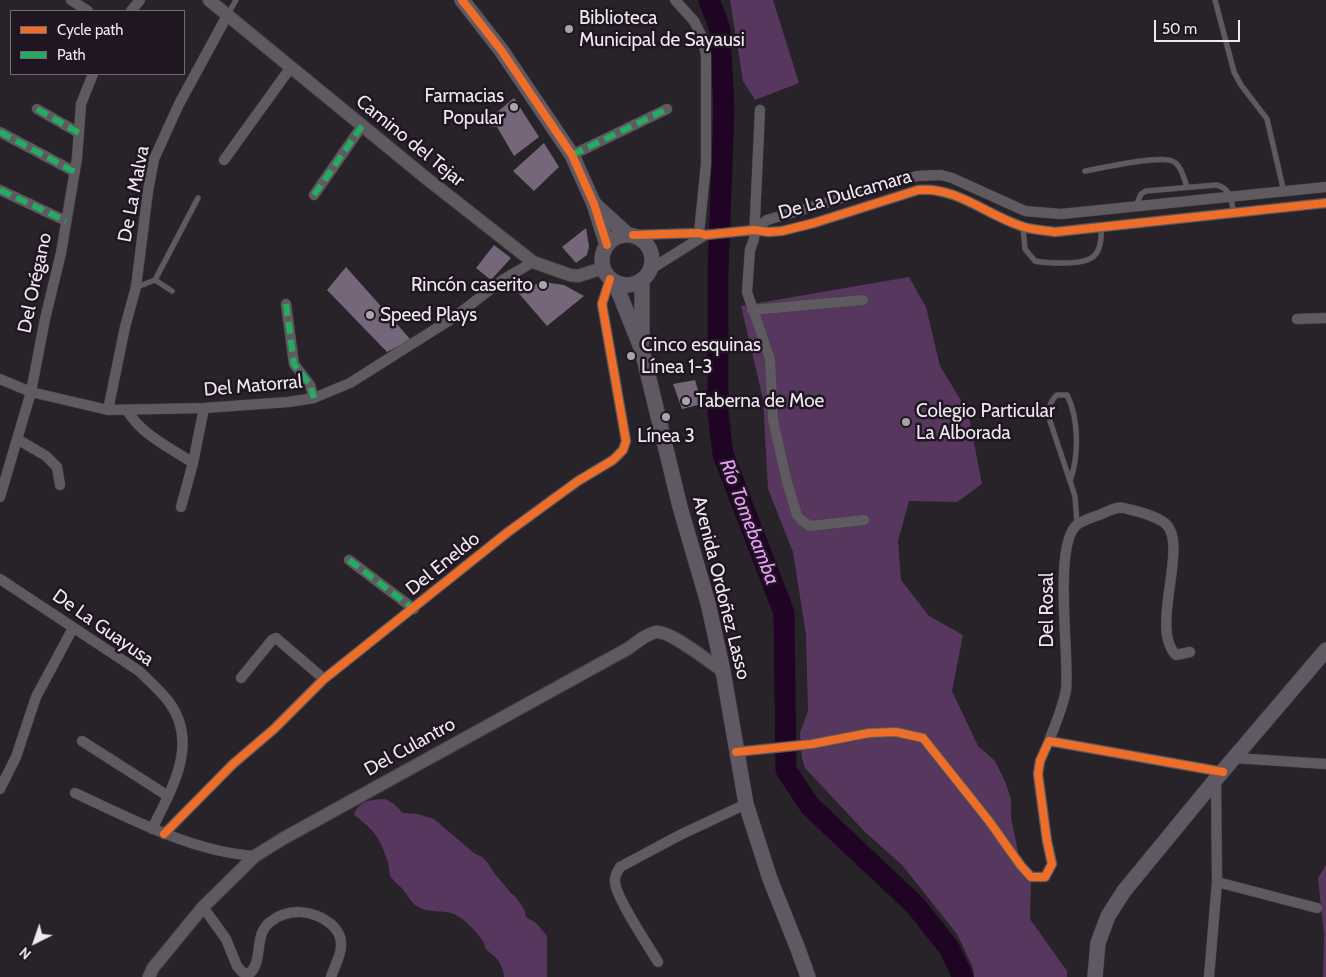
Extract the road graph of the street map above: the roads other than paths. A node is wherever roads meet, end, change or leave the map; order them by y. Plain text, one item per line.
1 (71, 0) edge
2 (140, 0) edge
3 (209, 0) edge
4 (236, 0) edge
5 (462, 0) edge
6 (675, 0) edge
7 (1215, 0) edge
8 (86, 10) edge
9 (132, 10) edge
10 (228, 14) junction
11 (291, 67) junction
12 (93, 75) edge
13 (37, 108) dead end
14 (667, 109) dead end
15 (760, 110) dead end
16 (362, 126) junction
17 (0, 132) edge
18 (79, 133) junction
19 (572, 155) junction
20 (224, 160) dead end
21 (1085, 171) dead end
22 (75, 172) junction
23 (1188, 187) junction
24 (1326, 187) edge
25 (0, 190) edge
26 (1284, 192) junction
27 (314, 195) dead end
28 (1231, 196) junction
29 (198, 198) dead end
30 (1326, 203) edge
31 (594, 204) junction
32 (1136, 206) junction
33 (1234, 212) junction
34 (66, 221) junction
35 (1023, 227) junction
36 (1101, 227) junction
37 (751, 230) junction
38 (704, 234) junction
39 (630, 235) junction
40 (607, 245) junction
41 (533, 262) junction
42 (651, 269) junction
43 (609, 276) junction
44 (155, 280) junction
45 (642, 281) junction
46 (136, 287) junction
47 (172, 291) dead end
48 (862, 300) dead end
49 (286, 304) dead end
50 (752, 310) junction
51 (1326, 318) edge
52 (1297, 320) dead end
53 (642, 350) junction
54 (0, 379) edge
55 (31, 392) junction
56 (314, 398) junction
57 (204, 408) junction
58 (108, 410) junction
59 (126, 410) junction
60 (17, 439) junction
61 (193, 463) junction
62 (1070, 481) junction
63 (60, 485) dead end
64 (0, 497) edge
65 (180, 507) dead end
66 (864, 520) dead end
67 (1077, 524) junction
68 (349, 560) dead end
69 (0, 579) edge
70 (414, 609) junction
71 (74, 628) junction
72 (1326, 650) edge
73 (1190, 652) dead end
74 (723, 670) junction
75 (241, 678) dead end
76 (324, 679) junction
77 (82, 741) dead end
78 (1049, 741) junction
79 (736, 752) junction
80 (1234, 758) junction
81 (1326, 764) edge
82 (1219, 775) junction
83 (0, 789) edge
84 (75, 793) dead end
85 (168, 796) junction
86 (746, 804) junction
87 (152, 829) junction
88 (164, 834) junction
89 (256, 856) junction
90 (1217, 882) junction
91 (203, 907) junction
92 (1317, 908) dead end
93 (658, 962) dead end
94 (149, 977) edge
95 (331, 977) edge
96 (808, 977) edge
97 (1095, 977) edge
98 (1209, 977) edge

1 - 8 street
2 - 9 street
3 - 10 street, Camino del Tejar
4 - 10 lane, De La Malva
5 - 19 main road
6 - 38 street
7 - 26 lane
10 - 11 street, Camino del Tejar
10 - 46 street, De La Malva
11 - 16 street, Camino del Tejar
11 - 20 street
12 - 18 street, Del Orégano
13 - 18 street
14 - 19 street
15 - 37 street
16 - 27 street
16 - 41 street, Camino del Tejar
17 - 22 street
18 - 22 street, Del Orégano
19 - 31 main road
21 - 23 lane
22 - 34 street, Del Orégano
23 - 28 lane
23 - 32 lane
24 - 26 street, De La Dulcamara
25 - 34 street
26 - 28 street, De La Dulcamara
28 - 32 street, De La Dulcamara
28 - 33 lane
29 - 44 lane
30 - 33 street, De La Dulcamara
31 - 39 main road
31 - 40 main road
32 - 37 street, De La Dulcamara
33 - 36 street, De La Dulcamara
34 - 55 street, Del Orégano
35 - 36 street, De La Dulcamara
35 - 36 lane
35 - 37 street, De La Dulcamara
37 - 38 street, De La Dulcamara
37 - 50 street
38 - 39 street, De La Dulcamara
38 - 42 street, De La Dulcamara
39 - 40 main road
39 - 42 main road
40 - 43 main road
41 - 43 street, Camino del Tejar
41 - 56 street, Del Matorral
42 - 45 main road
43 - 45 main road
43 - 53 main road, Avenida Ordoñez Lasso
43 - 70 street, Del Eneldo
44 - 46 lane
44 - 47 lane
45 - 53 main road, Avenida Ordoñez Lasso
46 - 58 street, De La Malva
48 - 50 street
49 - 56 street
50 - 66 street
51 - 52 street
53 - 74 main road, Avenida Ordoñez Lasso
54 - 55 street, Del Matorral
55 - 58 street, Del Matorral
55 - 60 street, Del Orégano
56 - 57 street, Del Matorral
57 - 59 street, Del Matorral
57 - 61 street
58 - 59 street, Del Matorral
59 - 61 street
60 - 63 street
60 - 64 street, Del Orégano
61 - 65 street
62 - 62 lane
62 - 67 lane
67 - 73 street
67 - 78 street, Del Rosal
68 - 70 street
69 - 71 street, De La Guayusa
70 - 76 street, Del Eneldo
71 - 83 street
71 - 85 street, De La Guayusa
72 - 80 main road
74 - 79 main road, Avenida Ordoñez Lasso
74 - 89 street, Del Culantro
75 - 76 street
76 - 88 street, Del Eneldo
77 - 85 street
78 - 79 street, Del Rosal
78 - 82 street
79 - 86 main road, Avenida Ordoñez Lasso
80 - 81 street
80 - 82 main road
82 - 90 street
82 - 97 main road
84 - 87 street
85 - 87 street, De La Guayusa
86 - 93 street
86 - 96 main road, Avenida Ordoñez Lasso
87 - 88 street
88 - 89 street
89 - 91 street, Del Culantro
90 - 92 street
90 - 98 street
91 - 94 street, Del Culantro
91 - 95 street

